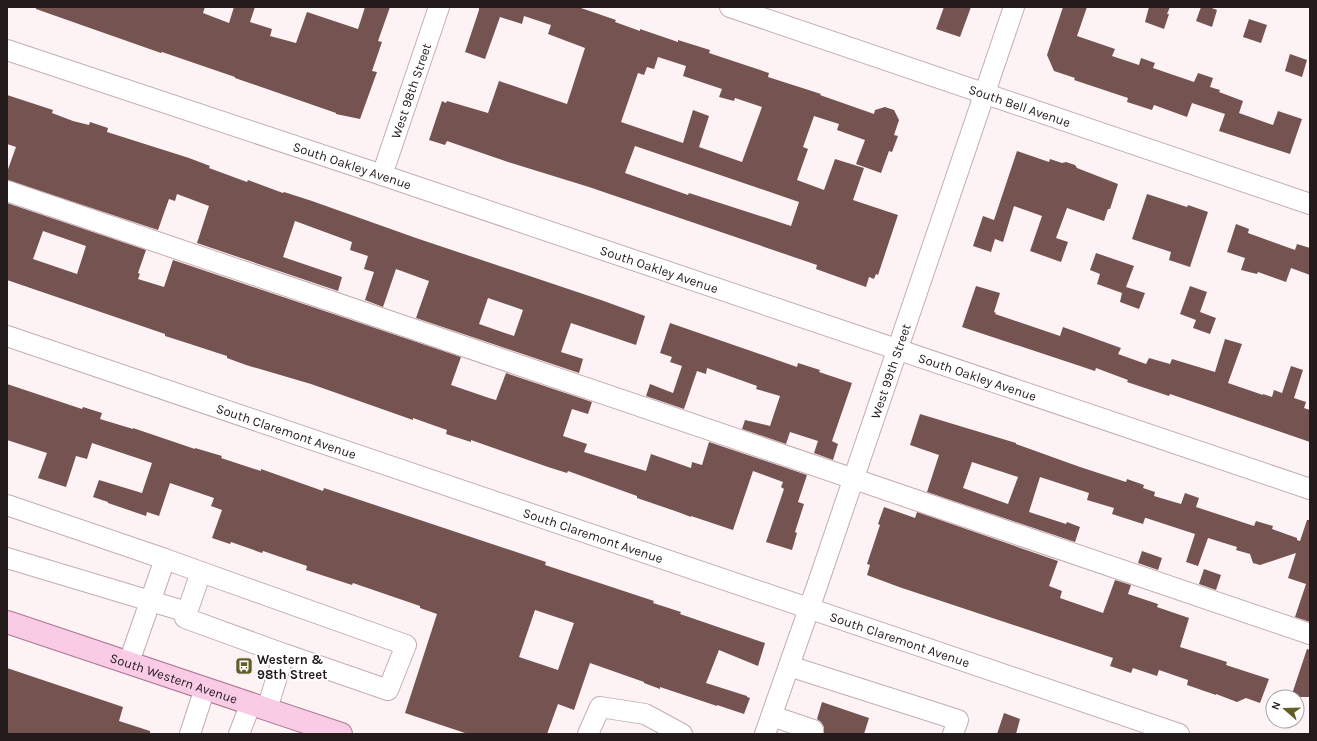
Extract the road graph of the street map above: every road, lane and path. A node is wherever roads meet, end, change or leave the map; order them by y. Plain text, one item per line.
1 (439, 7) edge
2 (730, 7) edge
3 (1014, 7) edge
4 (7, 50) edge
5 (985, 93) junction
6 (382, 175) junction
7 (7, 191) edge
8 (1310, 204) edge
9 (7, 336) edge
10 (897, 350) junction
11 (853, 479) junction
12 (1310, 489) edge
13 (7, 505) edge
14 (7, 558) edge
15 (165, 559) junction
16 (201, 572) junction
17 (150, 601) junction
18 (809, 608) junction
19 (187, 612) junction
20 (7, 622) edge
21 (1310, 634) edge
22 (284, 654) junction
23 (129, 662) junction
24 (789, 666) junction
25 (205, 688) junction
26 (259, 706) junction
27 (768, 725) edge
28 (813, 730) dead end
29 (675, 732) edge
30 (190, 734) edge
31 (239, 734) edge
32 (341, 734) edge
33 (588, 734) edge
34 (953, 734) edge
35 (1179, 734) edge

1 - 6 street, West 98th Street
2 - 5 street, South Bell Avenue
3 - 5 street, West 99th Street
4 - 6 street, South Oakley Avenue
5 - 8 street, South Bell Avenue
5 - 10 street, West 99th Street
6 - 10 street, South Oakley Avenue
7 - 11 street
9 - 18 street, South Claremont Avenue
10 - 11 street, West 99th Street
10 - 12 street, South Oakley Avenue
11 - 18 street, West 99th Street
11 - 21 street
13 - 15 street
14 - 17 street
15 - 16 street
15 - 17 street
16 - 19 street
16 - 22 street
17 - 19 street
17 - 23 street
18 - 24 street, West 99th Street
18 - 35 street, South Claremont Avenue
19 - 22 street
20 - 23 main road, South Western Avenue
22 - 26 street
23 - 25 main road, South Western Avenue
24 - 27 street, West 99th Street
24 - 34 street
25 - 26 main road, South Western Avenue
25 - 30 street
26 - 31 street
26 - 32 main road, South Western Avenue
27 - 28 street
29 - 33 street

